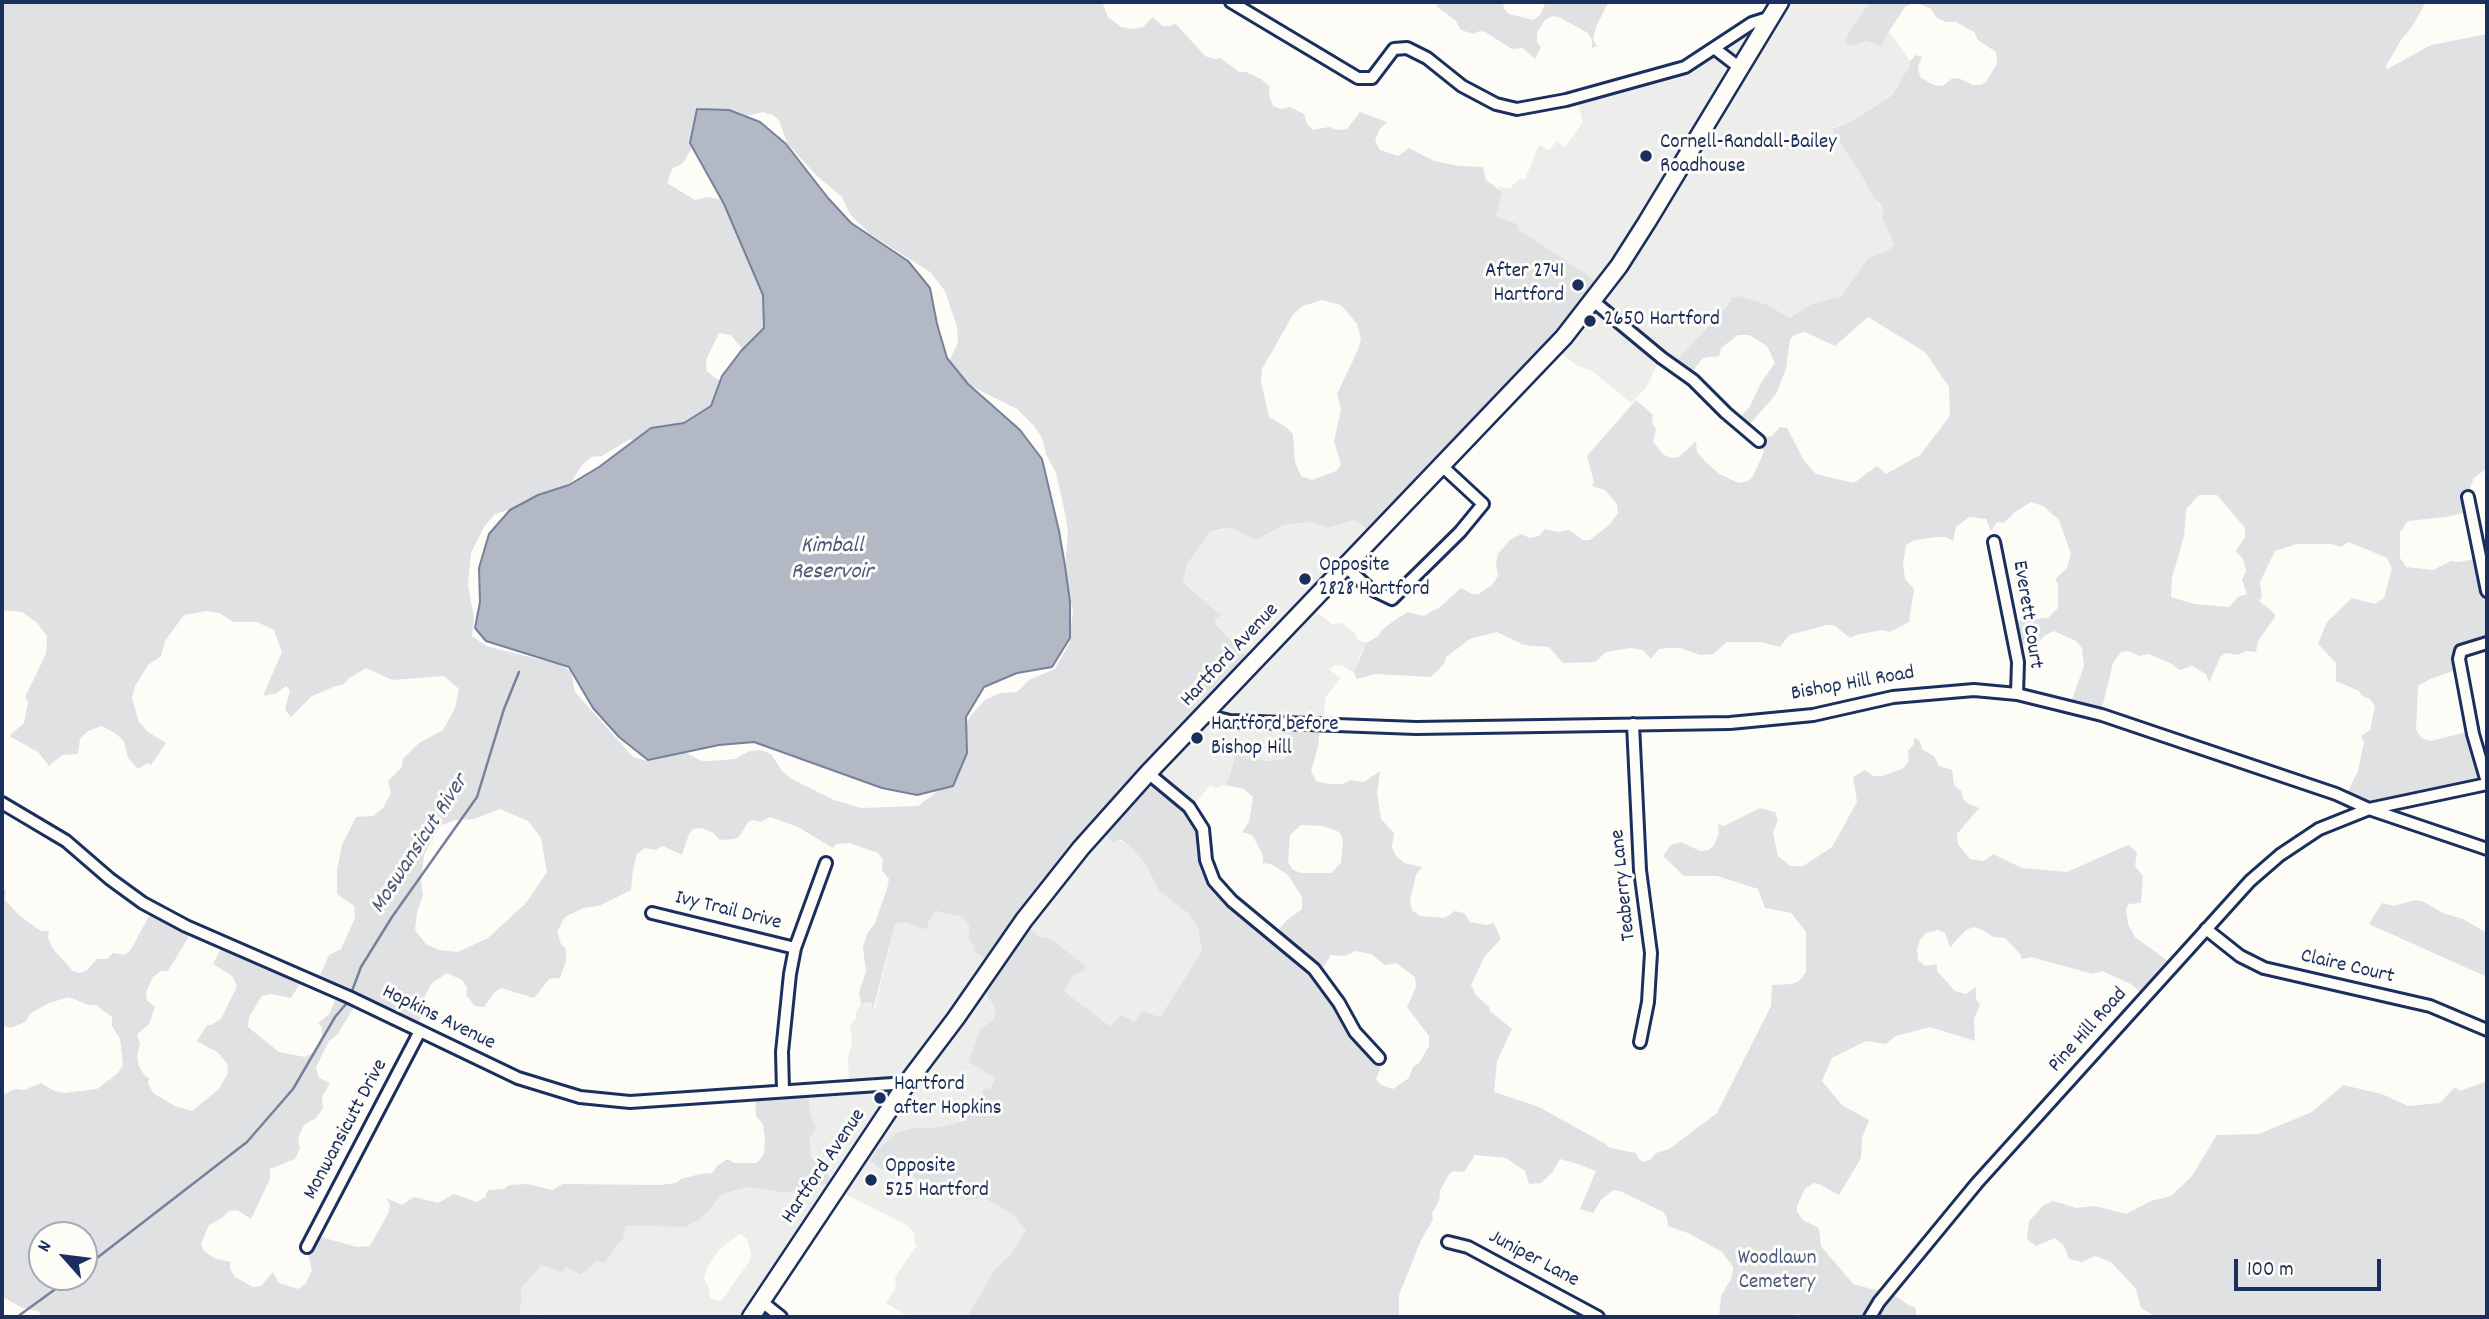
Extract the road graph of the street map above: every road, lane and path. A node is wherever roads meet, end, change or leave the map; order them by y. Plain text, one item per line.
1 (1231, 2) edge
2 (1780, 2) edge
3 (1771, 17) junction
4 (1714, 48) junction
5 (1740, 68) junction
6 (1592, 300) junction
7 (1759, 440) dead end
8 (1443, 466) junction
9 (2468, 497) dead end
10 (1994, 542) dead end
11 (1346, 567) junction
12 (2487, 592) edge
13 (2487, 643) edge
14 (2017, 694) junction
15 (1205, 715) junction
16 (1633, 724) junction
17 (1147, 773) junction
18 (2487, 783) edge
19 (2, 803) edge
20 (2370, 809) junction
21 (2487, 849) edge
22 (826, 863) dead end
23 (652, 913) dead end
24 (2206, 929) junction
25 (795, 948) junction
26 (2487, 1030) edge
27 (420, 1031) junction
28 (1640, 1042) dead end
29 (1379, 1058) dead end
30 (906, 1083) junction
31 (783, 1090) junction
32 (1448, 1242) dead end
33 (307, 1247) dead end
34 (761, 1301) junction
35 (751, 1317) edge
36 (781, 1317) edge
37 (1598, 1317) edge
38 (1870, 1317) edge

1 - 4 street
2 - 3 highway, Hartford Avenue
3 - 4 street
3 - 5 highway, Hartford Avenue
4 - 5 street
5 - 6 highway, Hartford Avenue
6 - 7 street
6 - 8 highway, Hartford Avenue
8 - 11 highway, Hartford Avenue
8 - 11 street
9 - 12 street
10 - 14 street, Everett Court
11 - 15 highway, Hartford Avenue
13 - 18 street
14 - 16 street, Bishop Hill Road
14 - 20 street, Bishop Hill Road
15 - 16 street, Bishop Hill Road
15 - 17 highway, Hartford Avenue
16 - 28 street, Teaberry Lane
17 - 29 street
17 - 30 highway, Hartford Avenue
18 - 20 street
19 - 27 street, Hopkins Avenue
20 - 21 street, Bishop Hill Road
20 - 24 street, Pine Hill Road
22 - 25 street
23 - 25 street, Ivy Trail Drive
24 - 26 street, Claire Court
24 - 38 street, Pine Hill Road
25 - 31 street
27 - 31 street, Hopkins Avenue
27 - 33 street, Monwansicutt Drive
30 - 31 street, Hopkins Avenue
30 - 34 highway, Hartford Avenue
32 - 37 street, Juniper Lane
34 - 35 highway, Hartford Avenue
34 - 36 street

